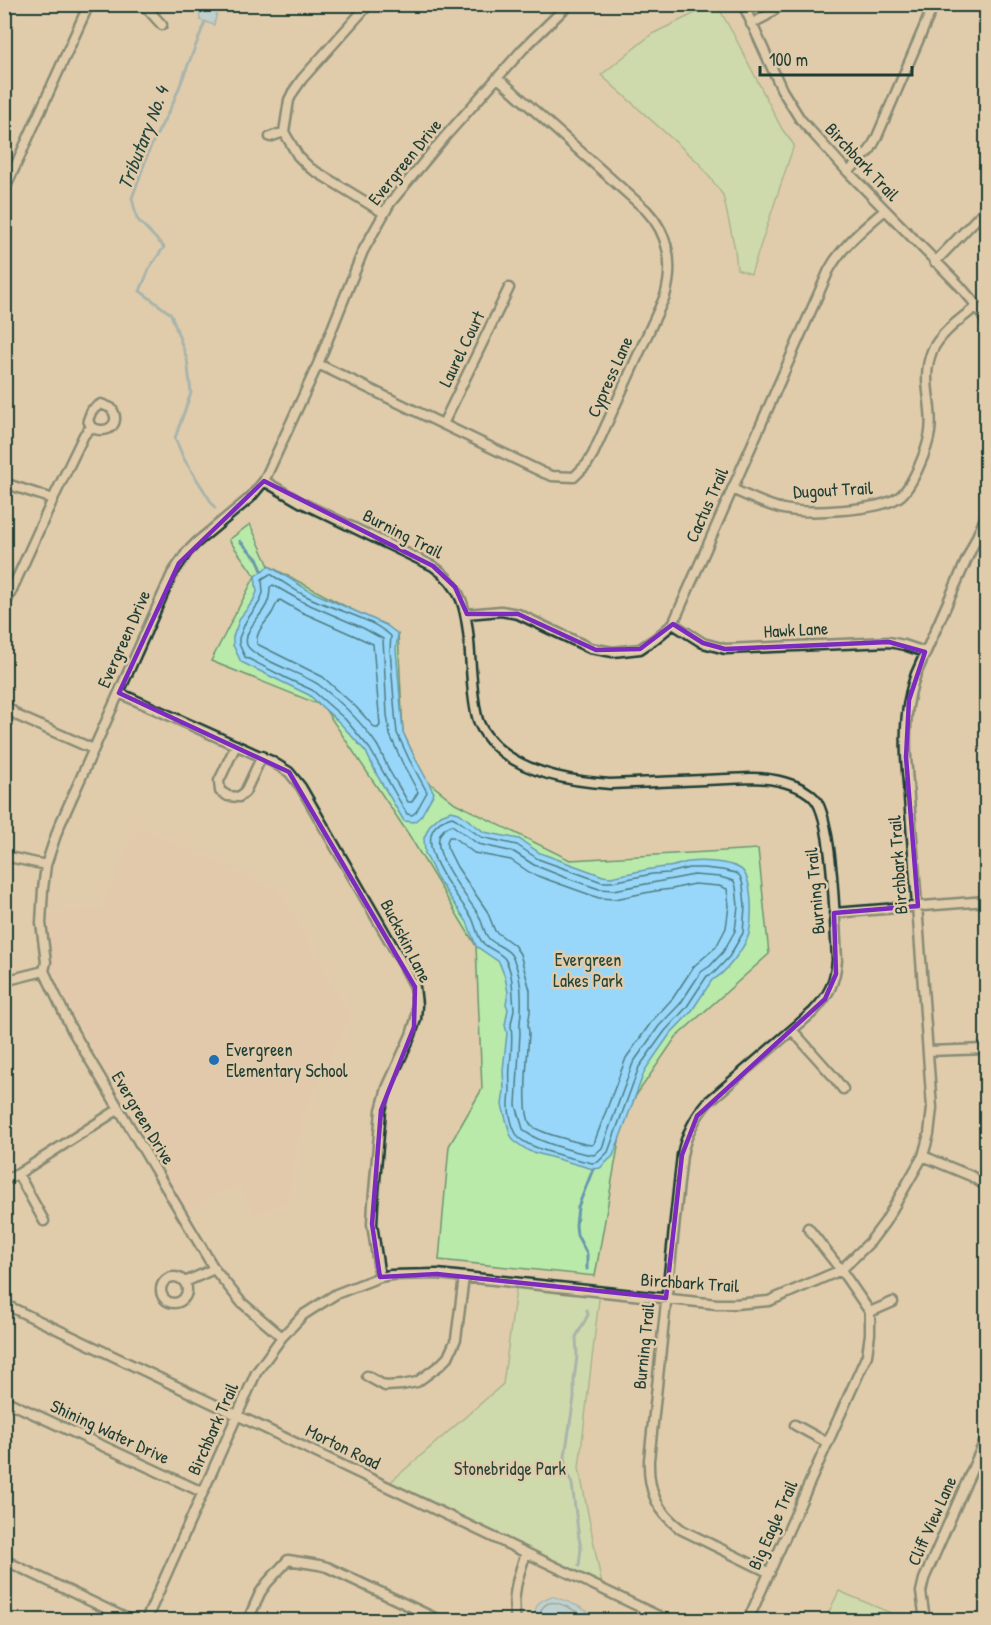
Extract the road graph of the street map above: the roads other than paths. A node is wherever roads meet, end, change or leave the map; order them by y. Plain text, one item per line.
1 (89, 4) edge
2 (142, 4) edge
3 (369, 4) edge
4 (569, 4) edge
5 (743, 4) edge
6 (782, 4) edge
7 (934, 4) edge
8 (751, 24) junction
9 (162, 25) dead end
10 (498, 78) junction
11 (284, 132) junction
12 (270, 137) dead end
13 (848, 172) junction
14 (4, 191) edge
15 (987, 209) edge
16 (885, 210) junction
17 (384, 213) junction
18 (934, 262) junction
19 (510, 288) dead end
20 (977, 306) junction
21 (987, 322) edge
22 (318, 364) junction
23 (443, 424) junction
24 (91, 427) dead end
25 (264, 481) junction
26 (4, 483) edge
27 (732, 489) junction
28 (53, 499) junction
29 (987, 516) edge
30 (4, 607) edge
31 (466, 614) junction
32 (673, 624) junction
33 (925, 652) junction
34 (119, 693) junction
35 (4, 704) edge
36 (236, 745) junction
37 (93, 749) junction
38 (262, 756) junction
39 (4, 856) edge
40 (46, 865) junction
41 (987, 901) edge
42 (918, 906) junction
43 (834, 913) junction
44 (44, 971) junction
45 (4, 981) edge
46 (792, 1030) junction
47 (987, 1049) edge
48 (929, 1051) junction
49 (843, 1089) dead end
50 (119, 1109) junction
51 (923, 1156) junction
52 (18, 1174) junction
53 (4, 1180) edge
54 (987, 1186) edge
55 (44, 1221) dead end
56 (808, 1228) dead end
57 (214, 1269) junction
58 (841, 1270) junction
59 (380, 1277) junction
60 (464, 1277) junction
61 (185, 1282) dead end
62 (666, 1298) junction
63 (893, 1302) dead end
64 (4, 1304) edge
65 (870, 1312) junction
66 (282, 1337) junction
67 (367, 1376) dead end
68 (4, 1400) edge
69 (237, 1415) junction
70 (795, 1425) dead end
71 (987, 1438) edge
72 (828, 1443) junction
73 (202, 1492) junction
74 (526, 1553) junction
75 (4, 1560) edge
76 (770, 1573) junction
77 (130, 1620) edge
78 (146, 1620) edge
79 (248, 1620) edge
80 (439, 1620) edge
81 (516, 1620) edge
82 (667, 1620) edge
83 (748, 1620) edge
84 (925, 1620) edge

1 - 14 street
2 - 9 street
3 - 11 street
4 - 10 street, Evergreen Drive
5 - 8 street, Birchbark Trail
6 - 8 street
7 - 13 street
8 - 13 street, Birchbark Trail
10 - 17 street, Evergreen Drive
10 - 23 street, Cypress Lane
11 - 12 street
11 - 17 street
13 - 16 street, Birchbark Trail
15 - 18 street
16 - 18 street, Birchbark Trail
16 - 27 street, Cactus Trail
17 - 22 street, Evergreen Drive
18 - 20 street, Birchbark Trail
19 - 23 street, Laurel Court
20 - 21 street, Birchbark Trail
20 - 27 street, Dugout Trail
22 - 23 street, Cypress Lane
22 - 25 street, Evergreen Drive
24 - 28 street
25 - 31 street, Burning Trail
25 - 34 street, Evergreen Drive
26 - 28 street
27 - 32 street, Cactus Trail
28 - 30 street
29 - 33 street, Birchbark Trail
31 - 32 street, Cactus Trail
31 - 43 street, Burning Trail
32 - 33 street, Hawk Lane
33 - 42 street, Birchbark Trail
34 - 36 street, Buckskin Lane
34 - 37 street, Evergreen Drive
35 - 37 street
36 - 38 street, Buckskin Lane
36 - 38 street
37 - 40 street, Evergreen Drive
38 - 59 street, Buckskin Lane
39 - 40 street
40 - 44 street, Evergreen Drive
41 - 42 street
42 - 43 street
42 - 48 street, Birchbark Trail
43 - 46 street, Burning Trail
44 - 45 street
44 - 50 street, Evergreen Drive
46 - 49 street
46 - 62 street, Burning Trail
47 - 48 street
48 - 51 street, Birchbark Trail
50 - 52 street
50 - 57 street, Evergreen Drive
51 - 54 street
51 - 58 street, Birchbark Trail
52 - 53 street
52 - 55 street
56 - 58 street
57 - 61 street
57 - 66 street, Evergreen Drive
58 - 62 street, Birchbark Trail
58 - 65 street
59 - 60 street, Birchbark Trail
59 - 66 street, Birchbark Trail
60 - 62 street, Birchbark Trail
60 - 67 street
62 - 76 street, Burning Trail
63 - 65 street
64 - 69 street, Morton Road
65 - 72 street, Big Eagle Trail
66 - 69 street, Birchbark Trail
68 - 73 street, Shining Water Drive
69 - 73 street, Birchbark Trail
69 - 74 street, Morton Road
70 - 72 street
71 - 84 street, Cliff View Lane
72 - 76 street, Big Eagle Trail
73 - 78 street, Birchbark Trail
74 - 81 street
74 - 82 street, Morton Road
75 - 77 street
76 - 83 street, Big Eagle Trail
79 - 80 street

